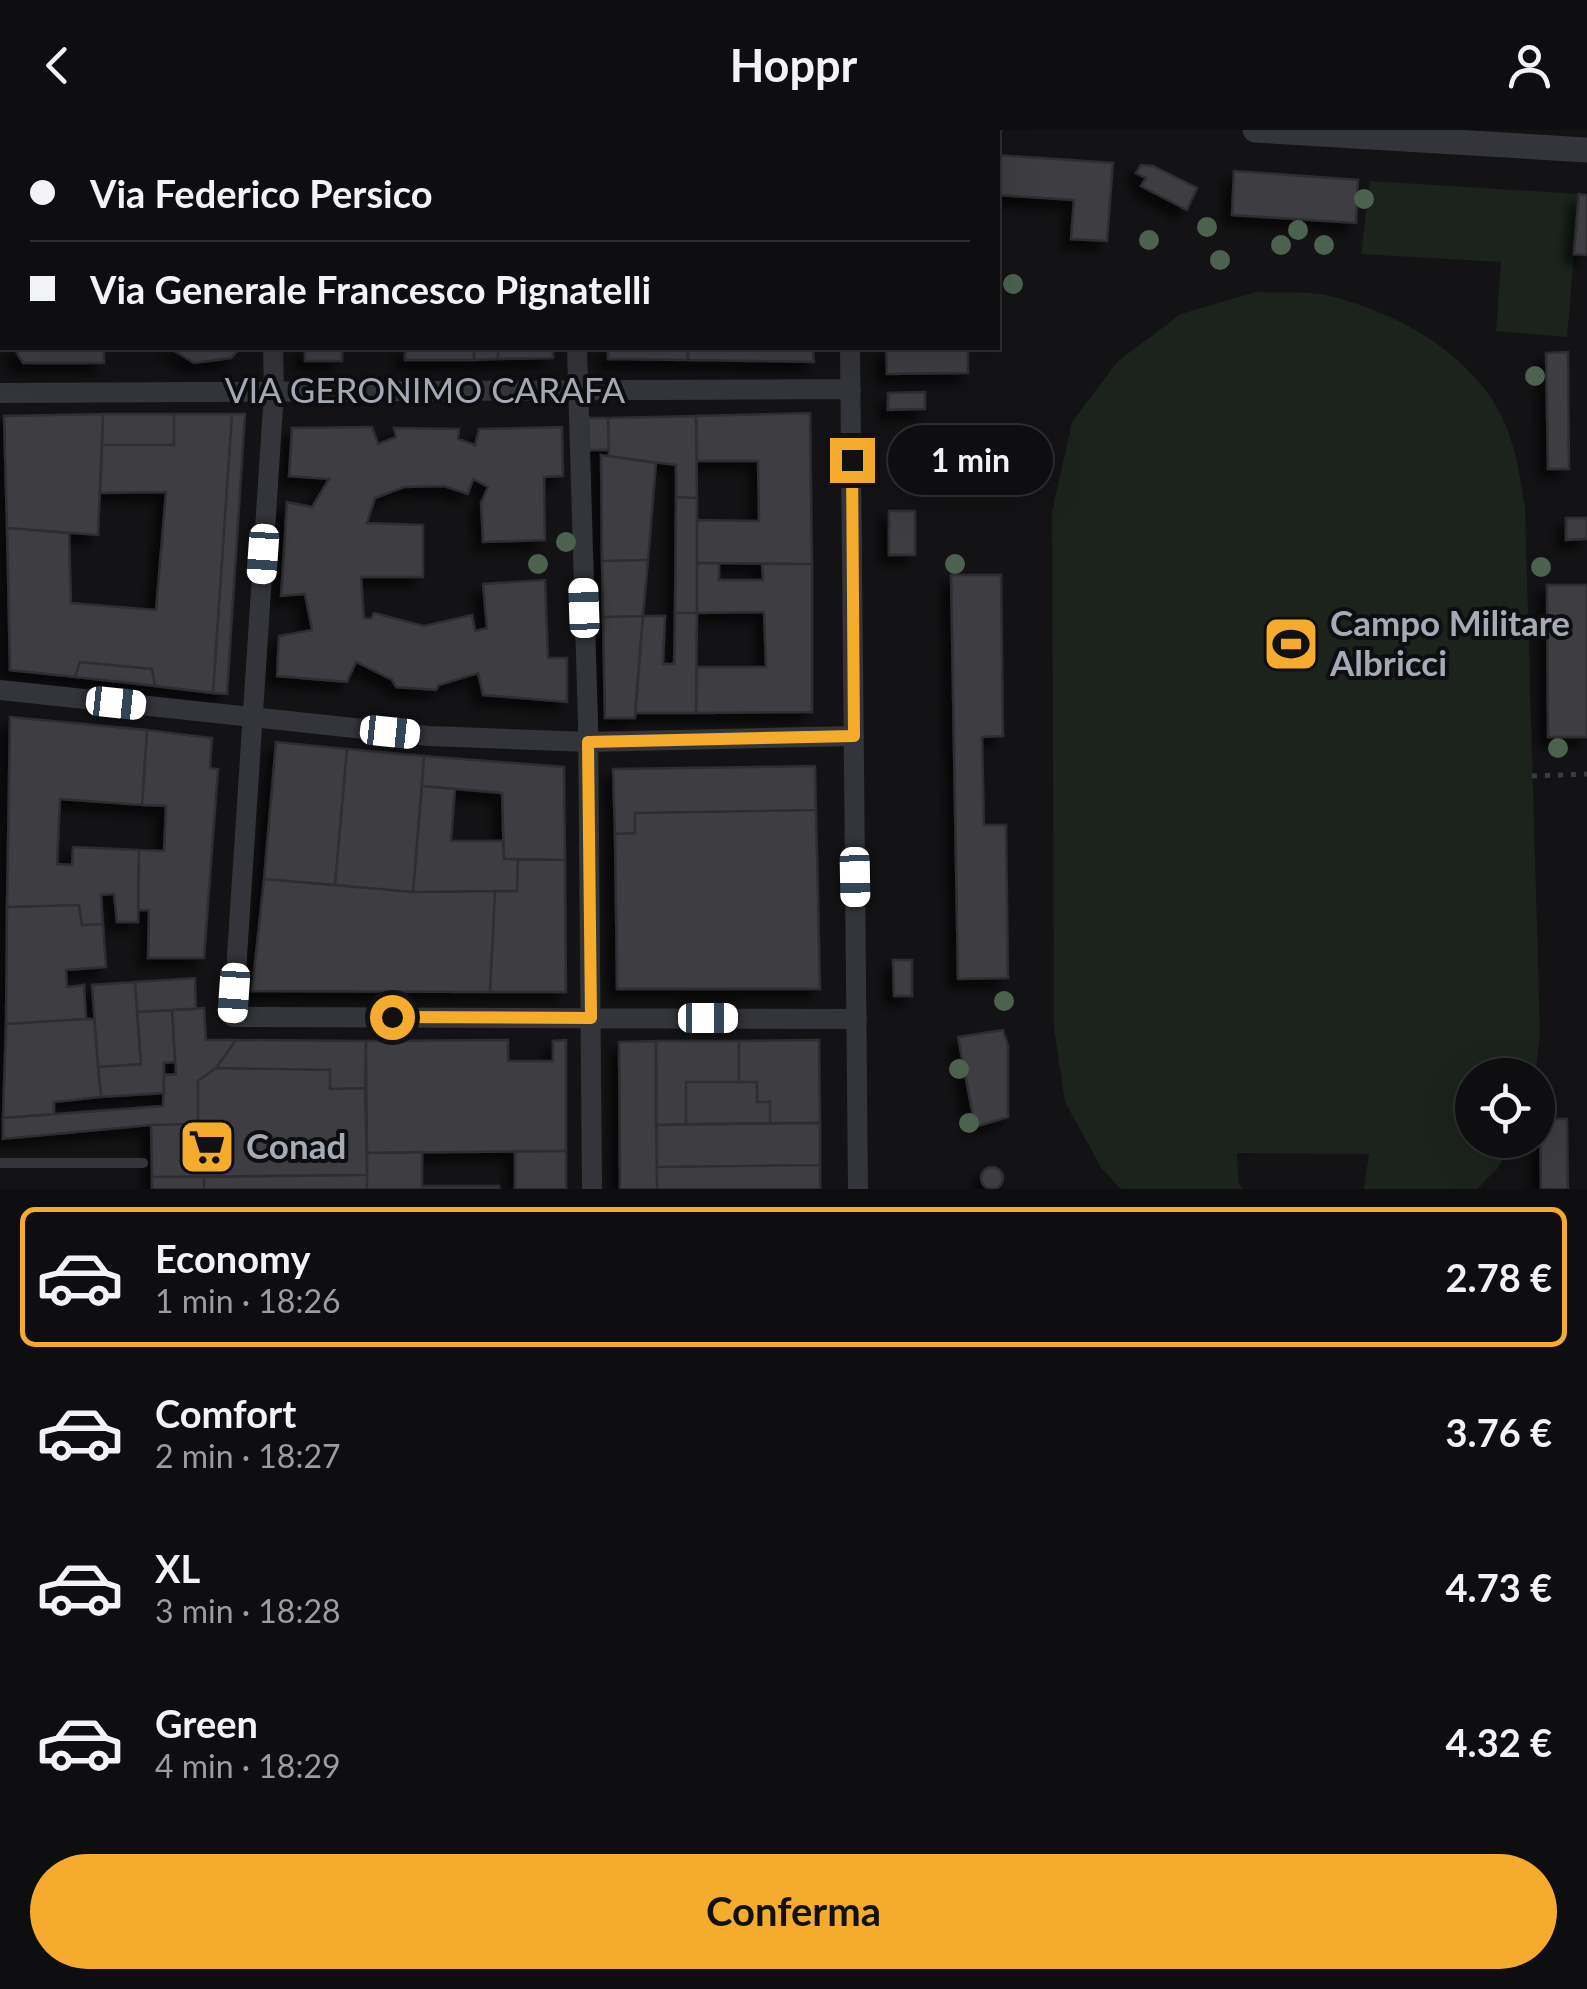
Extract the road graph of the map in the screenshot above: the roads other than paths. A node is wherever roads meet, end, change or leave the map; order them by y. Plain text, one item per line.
1 (1255, 130) edge
2 (1587, 150) edge
3 (274, 350) edge
4 (577, 350) edge
5 (850, 350) edge
6 (851, 389) junction
7 (577, 390) junction
8 (274, 392) junction
9 (0, 393) edge
10 (0, 690) edge
11 (253, 718) junction
12 (854, 736) junction
13 (588, 742) junction
14 (591, 1018) junction
15 (857, 1019) junction
16 (0, 1163) edge
17 (143, 1163) dead end
18 (592, 1189) edge
19 (858, 1189) edge

1 - 2 street
3 - 8 street
4 - 7 street
5 - 6 street
6 - 7 street, VIA GERONIMO CARAFA
6 - 12 street
7 - 8 street, VIA GERONIMO CARAFA
7 - 13 street
8 - 9 street, VIA GERONIMO CARAFA
8 - 11 street
10 - 11 street
11 - 13 street
11 - 14 street
12 - 13 street
12 - 15 street
13 - 14 street
14 - 15 street
14 - 18 street
15 - 19 street
16 - 17 lane

